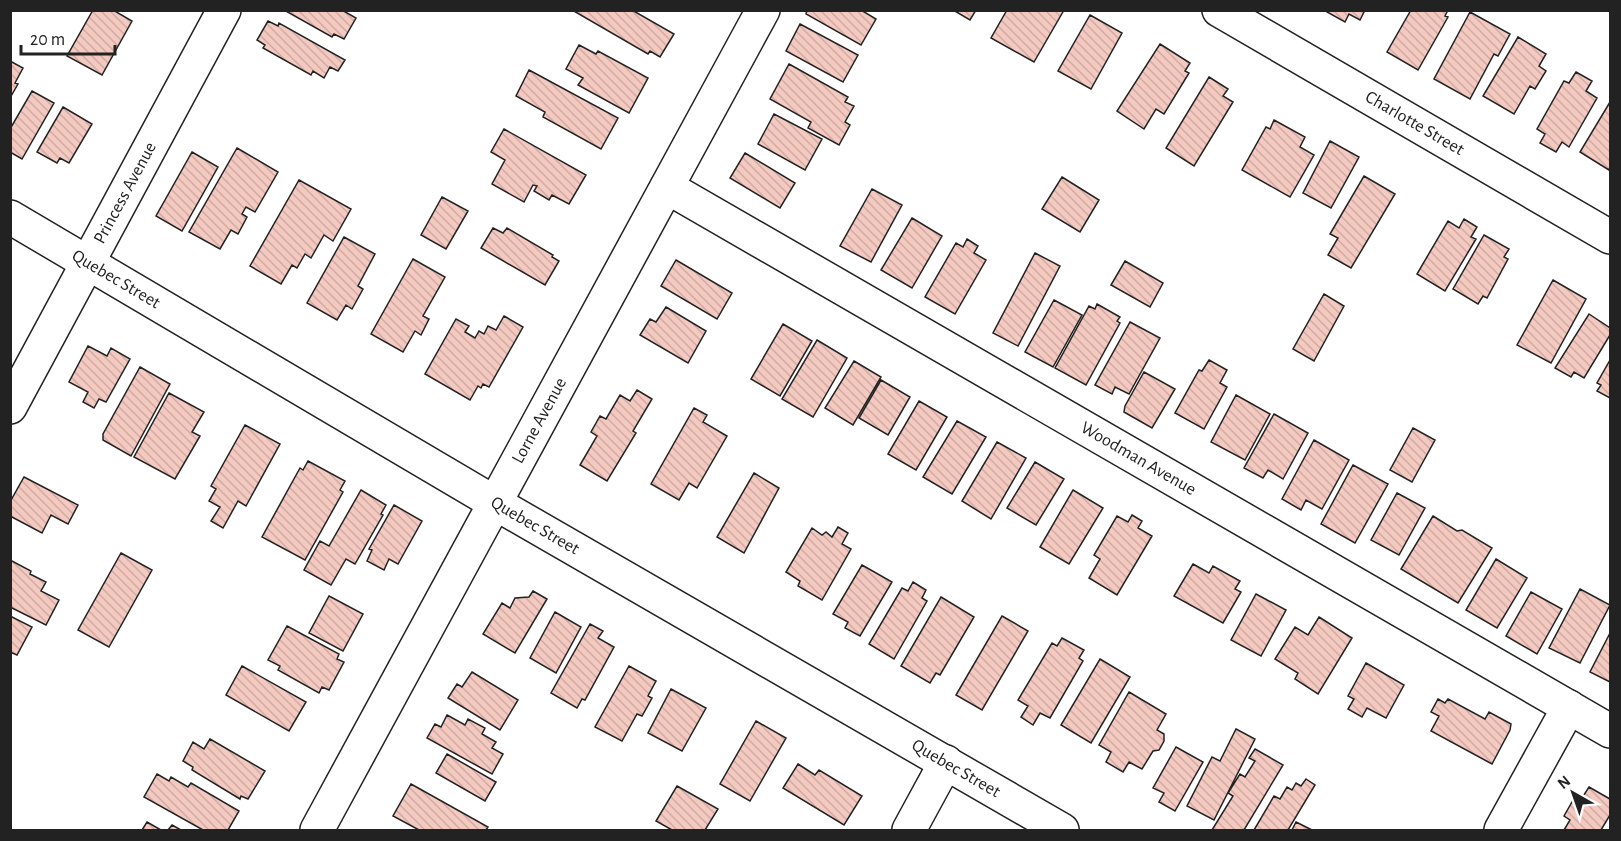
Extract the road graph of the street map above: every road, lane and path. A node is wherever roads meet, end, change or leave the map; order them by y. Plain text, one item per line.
1 (224, 10) edge
2 (763, 10) edge
3 (1219, 10) edge
4 (667, 187) junction
5 (10, 217) edge
6 (1611, 237) edge
7 (89, 263) junction
8 (10, 407) edge
9 (495, 503) junction
10 (1569, 706) junction
11 (1611, 730) edge
12 (946, 762) junction
13 (317, 831) edge
14 (909, 831) edge
15 (1062, 831) edge
16 (1501, 831) edge

1 - 7 street, Princess Avenue
2 - 4 street, Lorne Avenue
3 - 6 street, Charlotte Street
4 - 9 street, Lorne Avenue
4 - 10 street, Woodman Avenue
5 - 7 street, Quebec Street
7 - 8 street, Princess Avenue
7 - 9 street, Quebec Street
9 - 12 street, Quebec Street
9 - 13 street, Lorne Avenue
10 - 11 street, Woodman Avenue
10 - 16 street
12 - 14 street
12 - 15 street, Quebec Street

